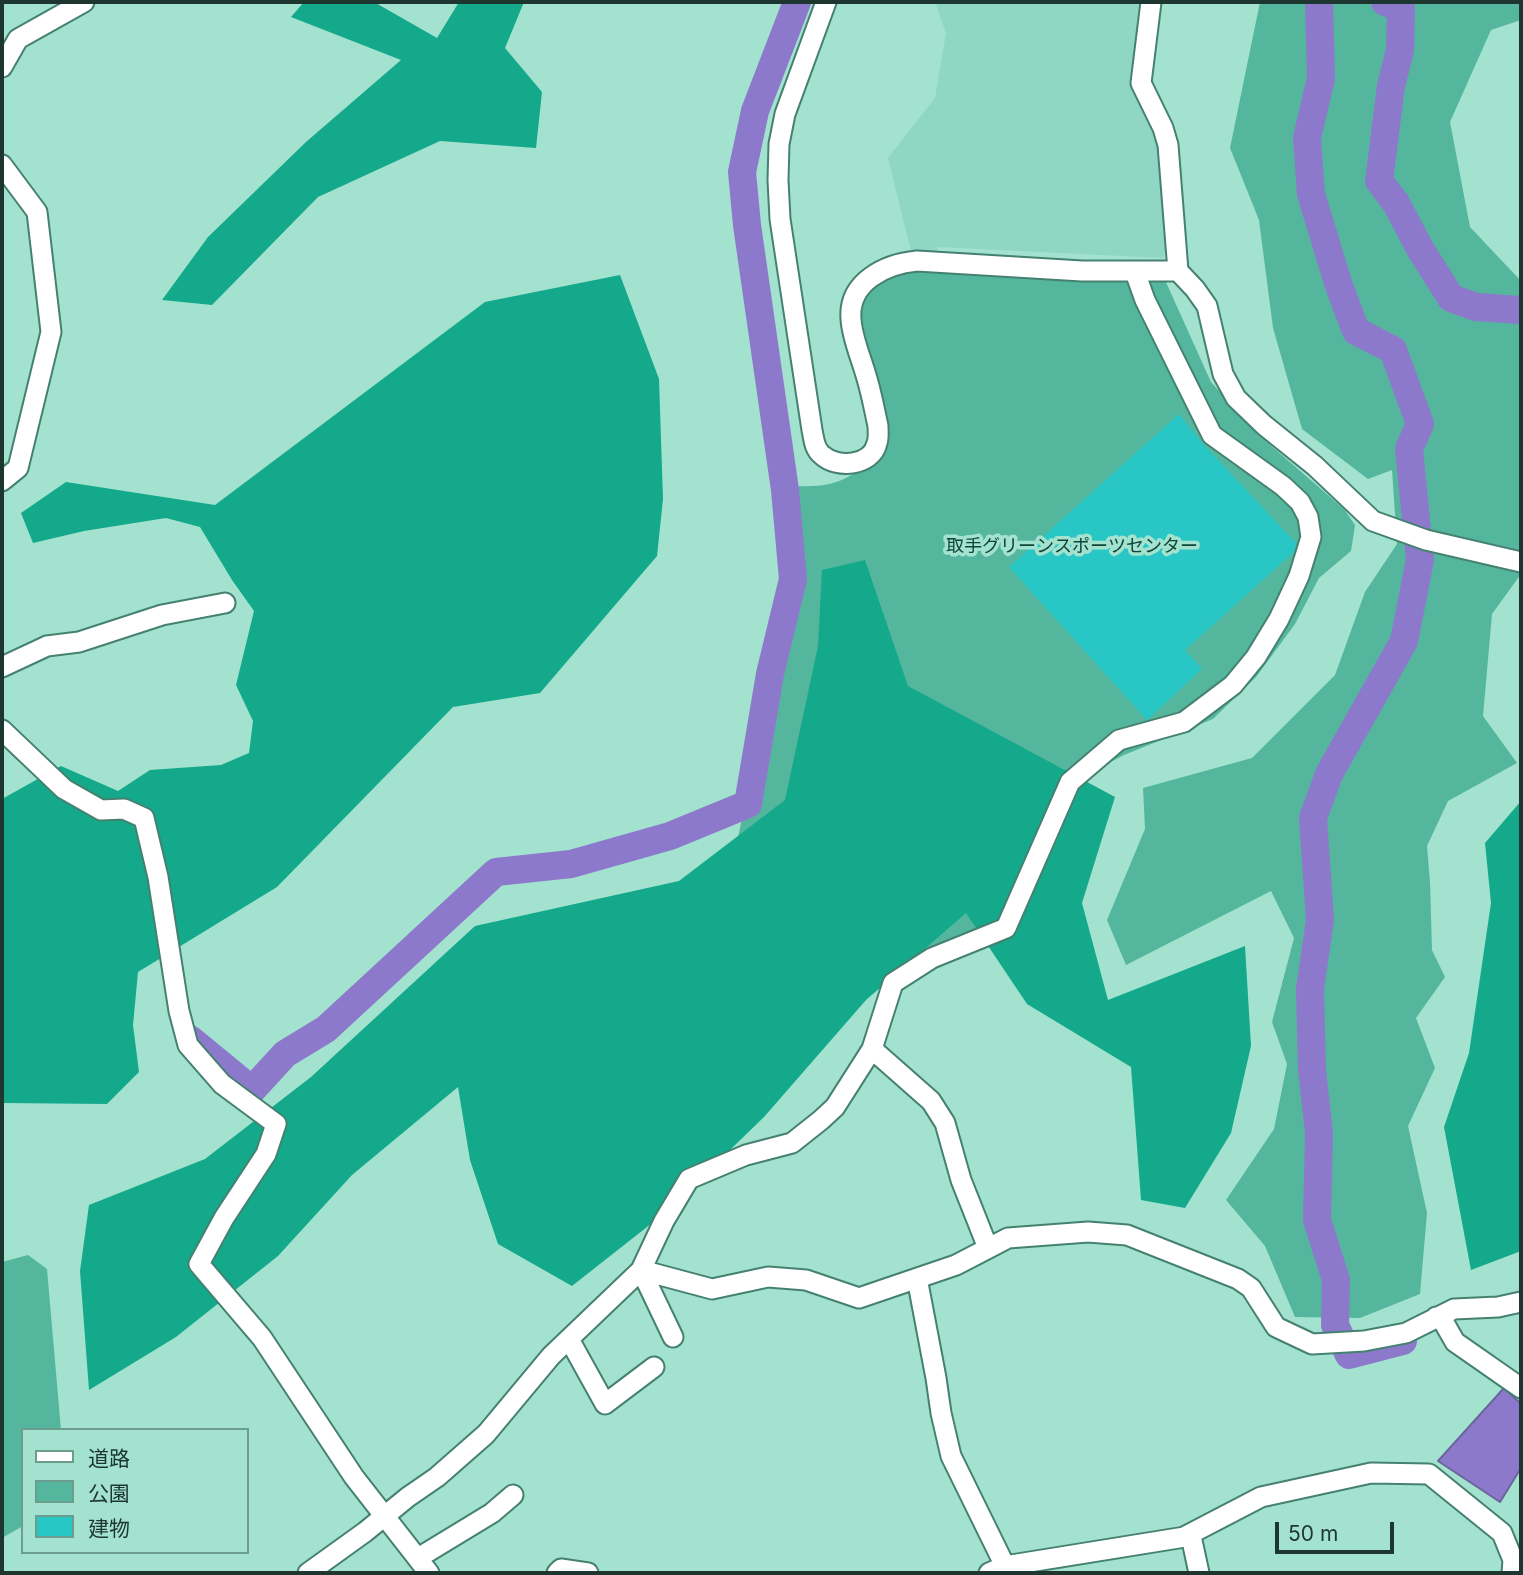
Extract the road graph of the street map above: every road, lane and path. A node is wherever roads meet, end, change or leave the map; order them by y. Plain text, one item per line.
1 (84, 2) edge
2 (826, 2) edge
3 (1151, 2) edge
4 (2, 67) edge
5 (2, 165) edge
6 (1178, 271) junction
7 (1135, 272) junction
8 (2, 481) edge
9 (1521, 562) edge
10 (225, 603) dead end
11 (2, 667) edge
12 (2, 730) edge
13 (872, 1049) junction
14 (988, 1248) junction
15 (641, 1270) junction
16 (917, 1278) junction
17 (1521, 1302) edge
18 (1436, 1317) junction
19 (673, 1337) dead end
20 (569, 1339) junction
21 (654, 1367) dead end
22 (1521, 1388) edge
23 (513, 1495) dead end
24 (386, 1515) junction
25 (1186, 1536) junction
26 (424, 1566) edge
27 (997, 1569) edge
28 (308, 1573) edge
29 (557, 1573) edge
30 (588, 1573) edge
31 (1199, 1573) edge
32 (1512, 1573) edge

1 - 4 street
2 - 7 street
3 - 6 street
5 - 8 street
6 - 7 street
6 - 9 street
7 - 13 street
10 - 11 street
12 - 24 street
13 - 14 street
13 - 15 street
14 - 16 street
14 - 18 street
15 - 16 street
15 - 19 street
15 - 20 street
16 - 27 street
17 - 18 street
18 - 22 street
20 - 21 street
20 - 24 street
23 - 26 street
24 - 26 street
24 - 28 street
25 - 27 street
25 - 31 street
25 - 32 street
29 - 30 street

